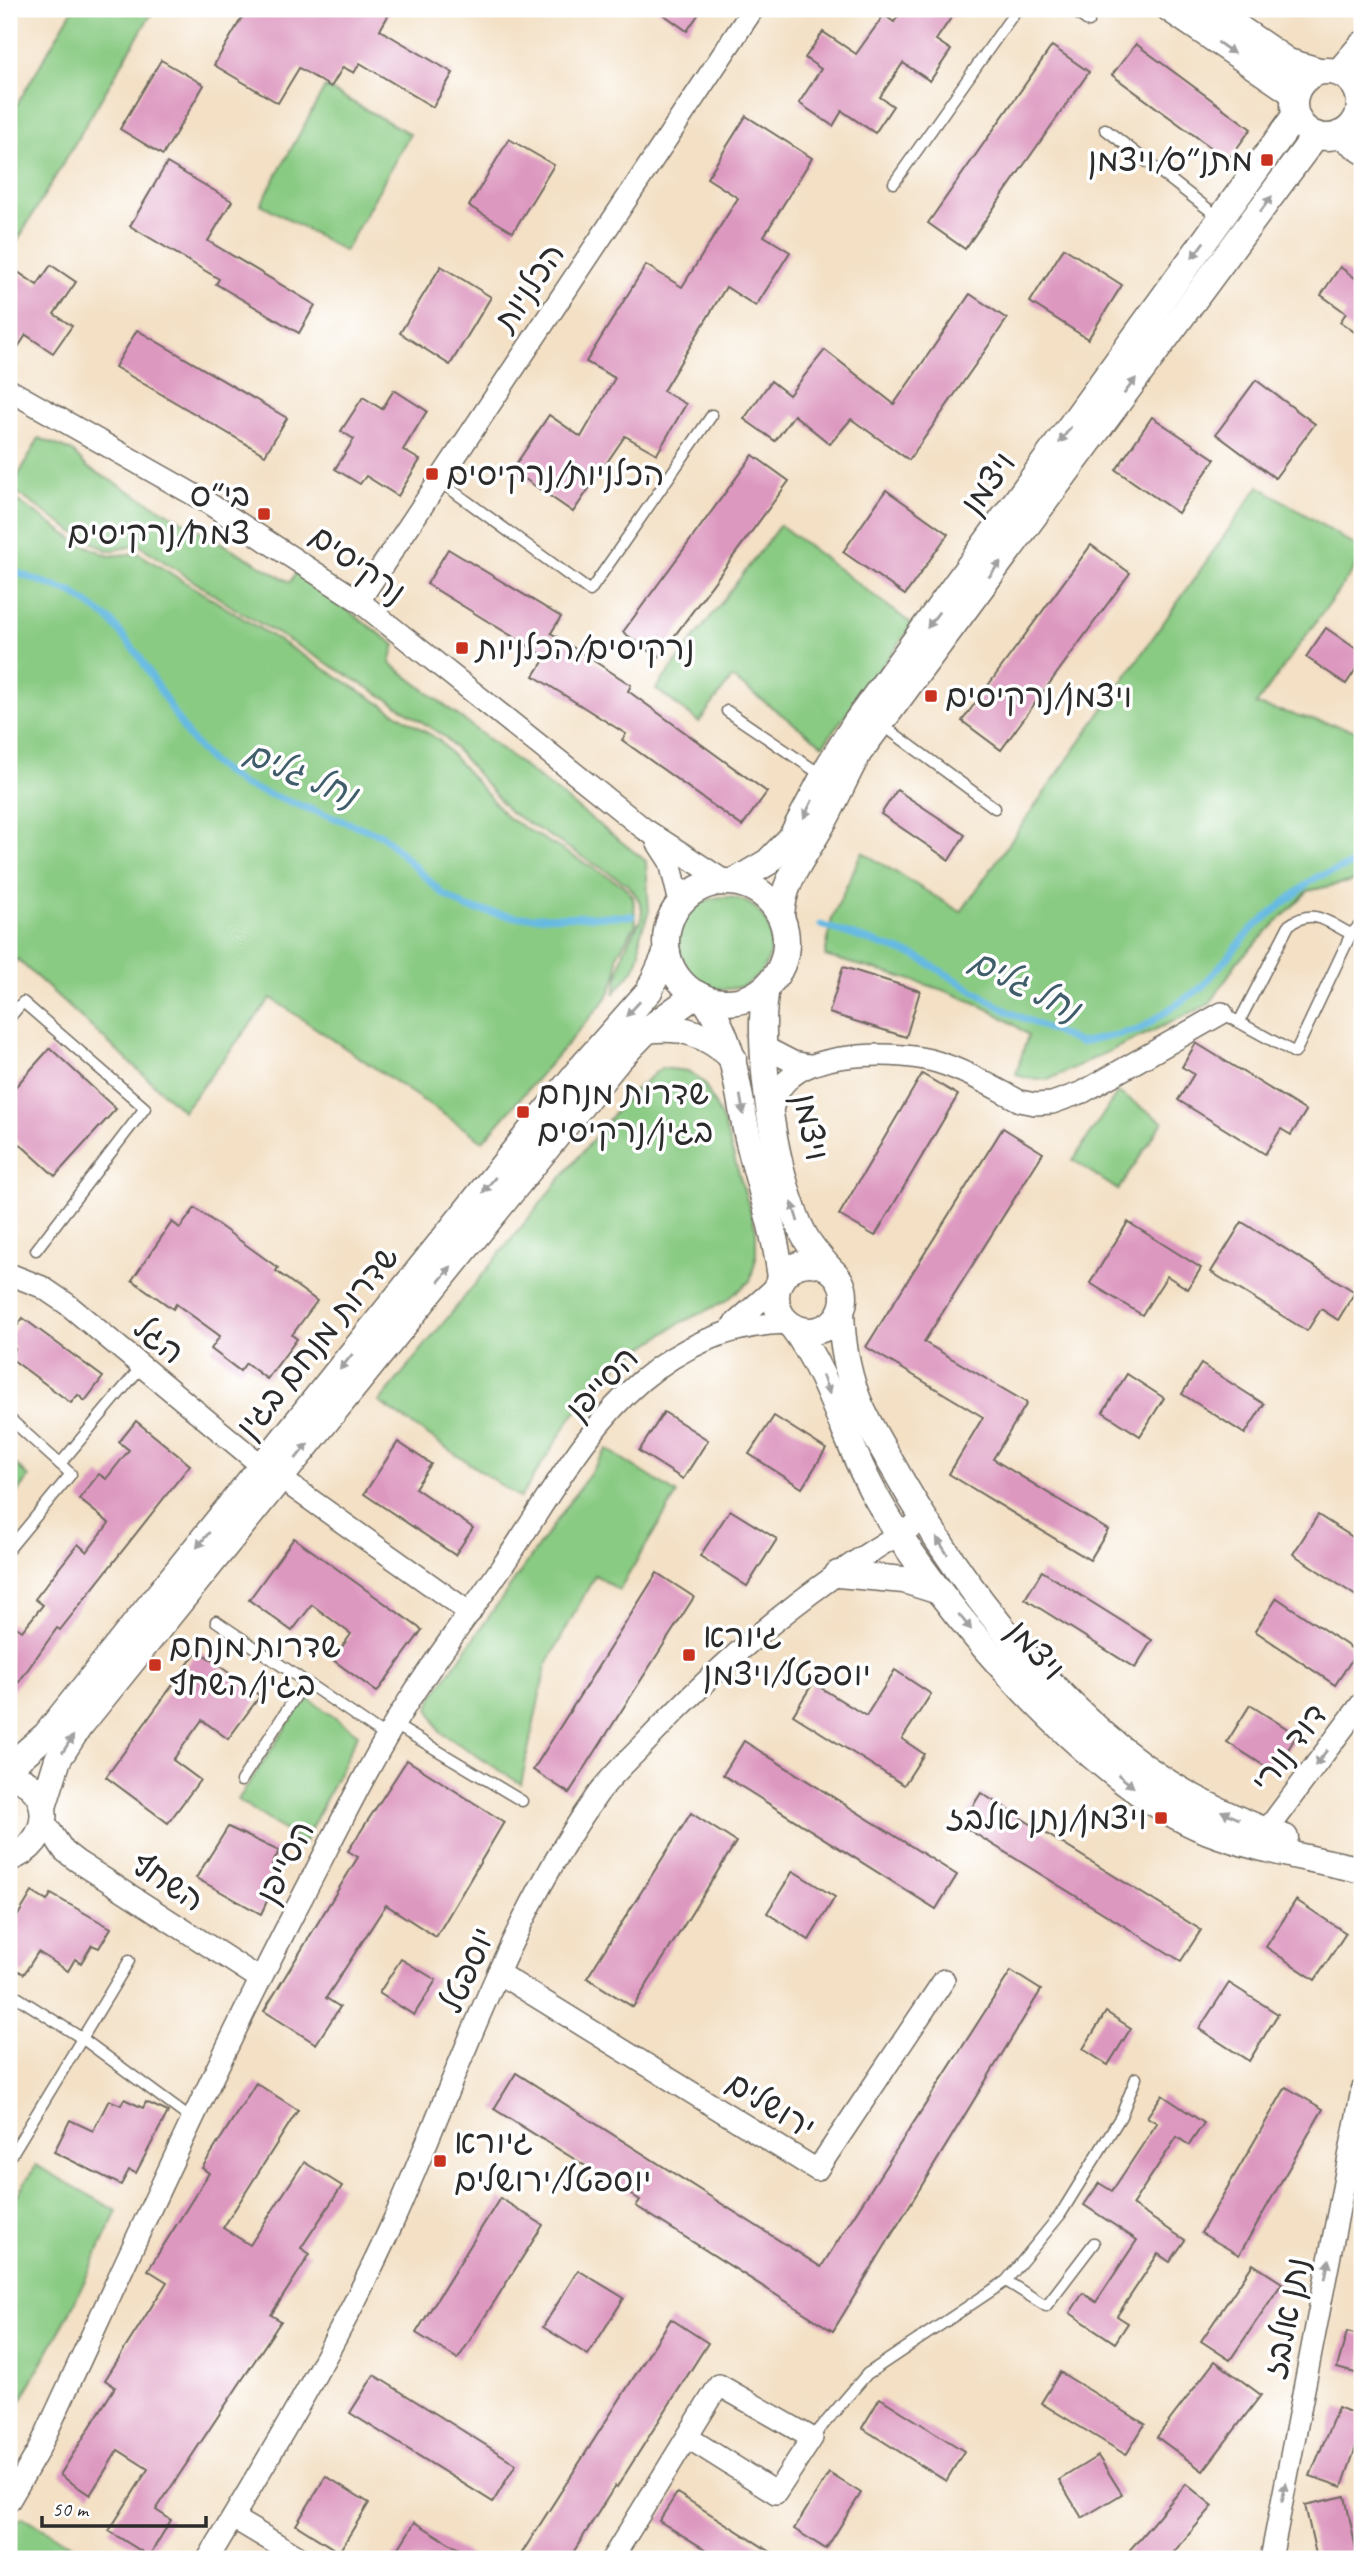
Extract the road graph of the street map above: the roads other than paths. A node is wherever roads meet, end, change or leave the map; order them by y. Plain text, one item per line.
1 (752, 9) edge
2 (1017, 9) edge
3 (1071, 9) edge
4 (1170, 9) edge
5 (1211, 9) edge
6 (1089, 22) dead end
7 (1362, 45) edge
8 (1329, 72) junction
9 (1361, 103) edge
10 (1295, 105) junction
11 (1105, 129) dead end
12 (1328, 135) junction
13 (1362, 150) edge
14 (894, 183) dead end
15 (1221, 219) junction
16 (9, 390) edge
17 (712, 415) dead end
18 (438, 480) junction
19 (359, 601) junction
20 (727, 711) dead end
21 (880, 723) junction
22 (824, 776) junction
23 (995, 808) dead end
24 (643, 828) junction
25 (730, 882) junction
26 (680, 903) junction
27 (781, 916) junction
28 (1362, 923) edge
29 (1351, 934) junction
30 (667, 952) junction
31 (766, 988) junction
32 (700, 996) junction
33 (1231, 1017) junction
34 (9, 1018) edge
35 (647, 1030) junction
36 (762, 1045) junction
37 (733, 1058) junction
38 (809, 1065) junction
39 (771, 1113) junction
40 (36, 1250) dead end
41 (830, 1269) junction
42 (9, 1274) edge
43 (779, 1282) junction
44 (841, 1312) junction
45 (790, 1325) junction
46 (726, 1331) junction
47 (142, 1366) junction
48 (9, 1418) edge
49 (60, 1464) junction
50 (271, 1472) junction
51 (925, 1519) junction
52 (899, 1533) junction
53 (9, 1549) edge
54 (838, 1574) junction
55 (939, 1591) junction
56 (470, 1613) junction
57 (216, 1621) dead end
58 (305, 1682) junction
59 (1362, 1703) edge
60 (392, 1731) junction
61 (9, 1767) edge
62 (9, 1776) edge
63 (241, 1781) dead end
64 (522, 1801) dead end
65 (43, 1814) junction
66 (1266, 1831) junction
67 (15, 1856) edge
68 (77, 1861) junction
69 (1362, 1867) edge
70 (129, 1961) dead end
71 (498, 1973) junction
72 (260, 1979) junction
73 (944, 1980) dead end
74 (9, 1992) edge
75 (83, 2039) junction
76 (1136, 2078) dead end
77 (1362, 2090) edge
78 (191, 2119) junction
79 (9, 2159) edge
80 (1094, 2243) dead end
81 (1006, 2281) junction
82 (687, 2437) junction
83 (813, 2438) junction
84 (9, 2501) edge
85 (233, 2518) junction
86 (208, 2559) edge
87 (302, 2559) edge
88 (612, 2559) edge
89 (1271, 2559) edge

1 - 18 street, הכלניות
2 - 14 lane
3 - 6 lane
4 -> 10 street
5 - 8 street
7 - 8 street
8 - 9 street
8 - 10 street
9 - 12 street
10 - 12 street
10 - 15 street, ויצמן
11 - 15 lane
12 - 13 street
21 -> 12 street, ויצמן
15 -> 22 street, ויצמן
16 - 19 street, נרקיסים
17 - 18 lane
18 - 19 street, הכלניות
19 - 24 street, נרקיסים
20 - 22 lane
21 - 23 lane
21 - 27 street, ויצמן
22 -> 25 street, ויצמן
24 - 25 street, נרקיסים
24 - 26 street, נרקיסים
25 - 26 street
25 - 27 street
26 - 30 street
27 - 31 street
28 - 29 lane
29 - 33 lane
29 - 33 lane
30 - 32 street
30 -> 50 street, שדרות מנחם בגין
31 - 32 street
31 - 36 street, ויצמן
32 - 35 street, שדרות מנחם בגין
32 - 37 street, ויצמן
33 - 38 street
34 - 40 lane
35 - 37 street
50 -> 35 street, שדרות מנחם בגין
36 - 38 street
36 - 39 street, ויצמן
37 -> 43 street, ויצמן
38 - 39 street
41 -> 39 street, ויצמן
41 - 43 street
41 - 44 street
42 - 47 street, הגל
43 - 45 street
43 - 46 street, הסייפן
44 - 45 street
44 - 51 street, ויצמן
45 - 46 street, הסייפן
45 -> 52 street, ויצמן
46 - 56 street, הסייפן
47 - 49 lane
47 - 50 street, הגל
48 - 49 lane
49 - 53 lane
50 - 56 street, הגל
50 -> 61 street, שדרות מנחם בגין
65 -> 50 street, שדרות מנחם בגין
51 - 52 street, יוספטל
66 -> 51 street, ויצמן
52 - 54 street, יוספטל
52 - 55 street, ויצמן
54 - 55 street
54 - 71 street, יוספטל
55 -> 69 street, ויצמן
56 - 60 street, הסייפן
57 - 58 lane
58 - 60 lane
58 - 63 lane
59 -> 66 street, דוד נורי
60 - 64 lane
60 - 72 street, הסייפן
62 - 65 street
65 - 67 street, שדרות מנחם בגין
65 - 68 street, השחף
66 - 69 street, ויצמן
67 - 68 street, השחף
68 - 72 street, השחף
70 - 75 lane
71 - 73 street, ירושלים
71 - 85 street, יוספטל
72 - 78 street, הסייפן
74 - 75 lane
75 - 78 lane
75 - 79 lane
76 - 81 lane
89 -> 77 street, נתן אלבז
78 - 84 street, הסייפן
80 - 81 lane
81 - 83 lane
82 - 83 street
82 - 83 street
82 - 88 street
85 - 86 street, יוספטל
85 - 87 street

